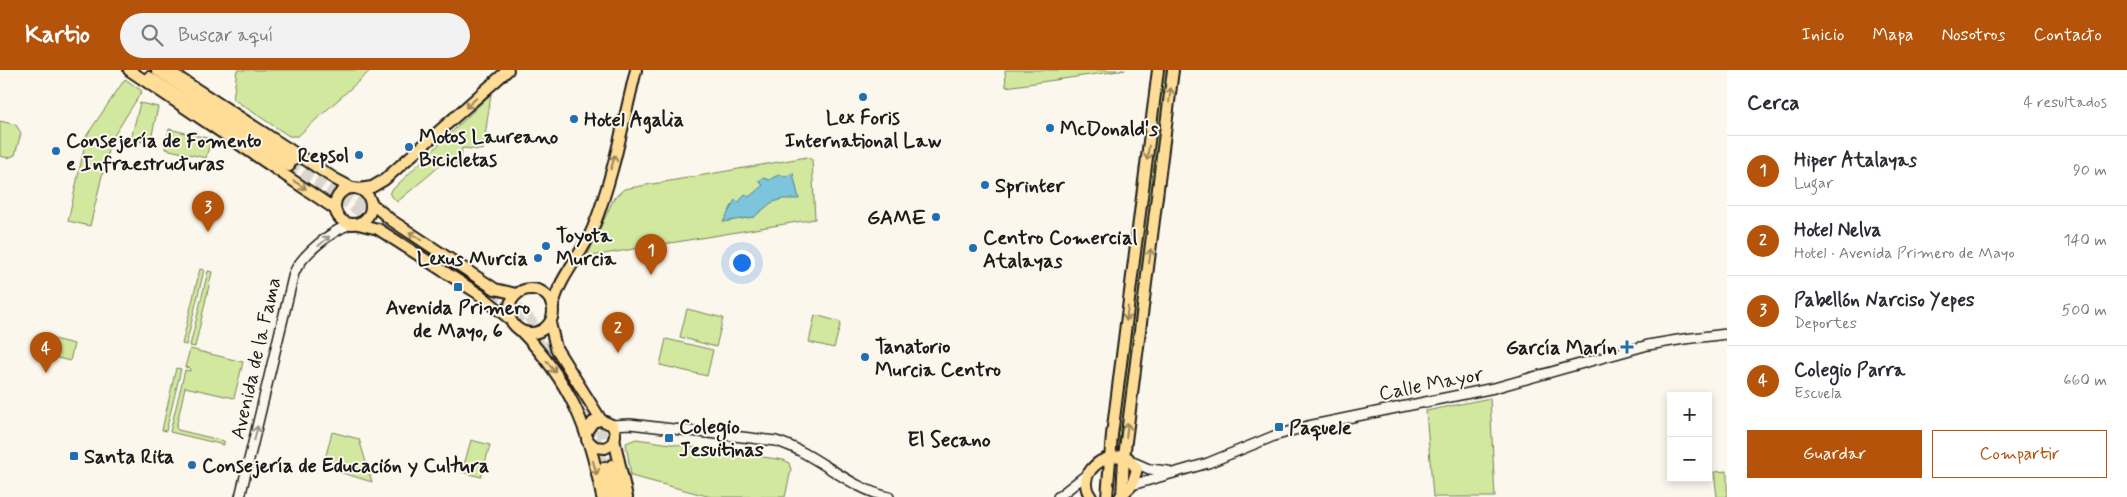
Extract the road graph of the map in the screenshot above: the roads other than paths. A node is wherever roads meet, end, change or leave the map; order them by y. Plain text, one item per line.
1 (129, 70) edge
2 (137, 70) edge
3 (157, 70) edge
4 (167, 70) edge
5 (508, 70) edge
6 (636, 70) edge
7 (1158, 70) edge
8 (1173, 70) edge
9 (356, 188) junction
10 (371, 203) junction
11 (335, 209) junction
12 (355, 224) junction
13 (516, 294) junction
14 (553, 306) junction
15 (510, 319) junction
16 (550, 323) junction
17 (520, 330) junction
18 (1727, 334) edge
19 (601, 420) junction
20 (630, 424) junction
21 (612, 425) junction
22 (587, 436) junction
23 (615, 438) junction
24 (1109, 457) junction
25 (1128, 459) junction
26 (1092, 470) junction
27 (1175, 472) junction
28 (1132, 485) junction
29 (240, 497) edge
30 (602, 497) edge
31 (611, 497) edge
32 (619, 497) edge
33 (627, 497) edge
34 (889, 497) edge
35 (1058, 497) edge
36 (1091, 497) edge
37 (1107, 497) edge
38 (1121, 497) edge

1 -> 11 main road
2 - 3 main road
4 - 9 main road
5 -> 9 main road
14 -> 6 main road
7 -> 24 main road
25 -> 8 main road
9 - 10 main road
9 - 11 main road
10 - 12 main road
13 -> 10 main road
11 - 12 main road
12 - 15 main road
29 -> 12 main road, Avenida de la Fama
13 - 14 main road
13 - 15 main road
14 - 16 main road
15 - 17 main road
16 - 17 main road
16 - 19 main road
17 -> 22 main road
18 - 27 main road, Calle Mayor
19 - 21 main road
19 - 22 main road
20 - 21 main road
20 - 23 main road
20 - 34 main road
21 - 23 main road
22 - 23 main road
22 -> 30 main road
23 - 33 main road
24 - 25 main road
24 - 26 main road
24 - 37 main road
25 - 27 main road, Calle Mayor
25 - 28 main road
25 - 38 main road
26 - 35 main road
26 - 36 main road
27 - 28 main road, Calle Mayor
28 - 38 main road
31 - 32 main road

